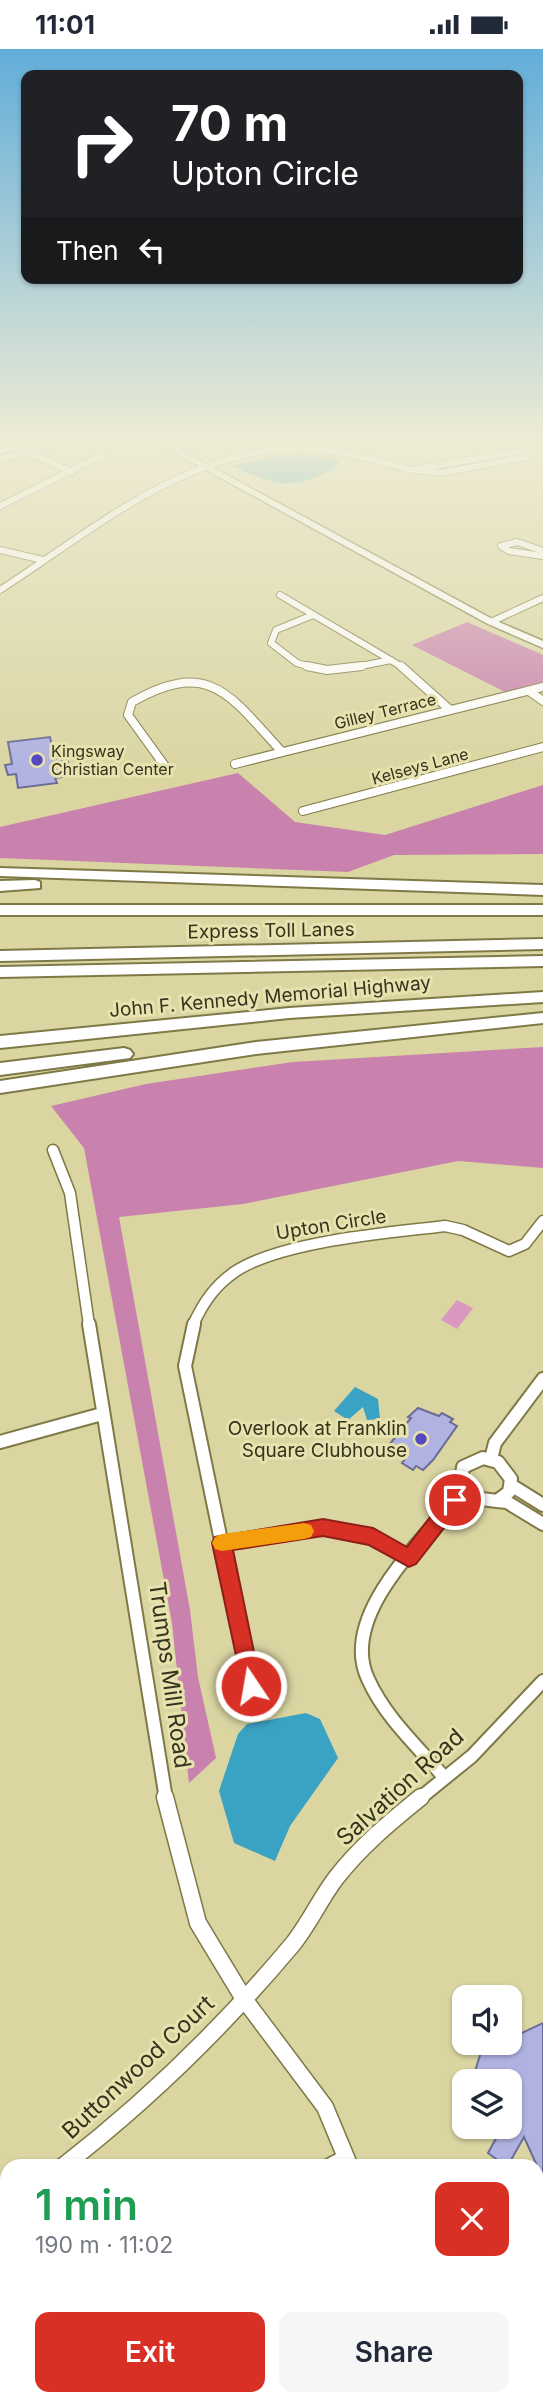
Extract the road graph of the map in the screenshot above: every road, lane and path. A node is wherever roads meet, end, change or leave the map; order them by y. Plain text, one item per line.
1 (8, 552) edge
2 (56, 552) edge
3 (361, 552) edge
4 (525, 552) edge
5 (543, 553) edge
6 (43, 560) junction
7 (0, 590) edge
8 (280, 595) dead end
9 (543, 598) edge
10 (313, 615) junction
11 (491, 622) junction
12 (543, 645) edge
13 (391, 660) junction
14 (543, 687) edge
15 (529, 691) junction
16 (543, 701) edge
17 (449, 709) junction
18 (543, 747) edge
19 (281, 751) junction
20 (235, 764) dead end
21 (167, 769) dead end
22 (303, 811) dead end
23 (0, 871) edge
24 (0, 886) edge
25 (543, 890) edge
26 (543, 896) edge
27 (0, 909) edge
28 (543, 910) edge
29 (543, 944) edge
30 (0, 955) edge
31 (543, 961) edge
32 (0, 972) edge
33 (543, 997) edge
34 (543, 1017) edge
35 (0, 1042) edge
36 (0, 1069) edge
37 (0, 1087) edge
38 (53, 1150) dead end
39 (543, 1221) edge
40 (543, 1379) edge
41 (102, 1415) junction
42 (0, 1442) edge
43 (491, 1459) junction
44 (511, 1485) junction
45 (466, 1493) junction
46 (496, 1501) junction
47 (543, 1505) edge
48 (543, 1524) edge
49 (222, 1543) junction
50 (409, 1558) junction
51 (543, 1681) edge
52 (251, 1686) dead end
53 (444, 1777) junction
54 (244, 1999) junction
55 (72, 2159) edge
56 (347, 2159) edge

1 - 6 street
2 - 6 street
3 - 11 main road
4 - 5 street
6 - 7 street
8 - 10 street
9 - 11 street
10 - 13 street
10 - 13 street
11 - 12 main road
13 - 17 street
14 - 15 street, Gilley Terrace
15 - 16 street
15 - 17 street, Gilley Terrace
17 - 19 street, Gilley Terrace
18 - 22 street, Kelseys Lane
19 - 20 street, Gilley Terrace
19 - 21 street
23 - 25 highway
24 - 26 highway
27 - 28 highway
29 - 30 highway, Express Toll Lanes
31 - 32 highway, Express Toll Lanes
33 - 35 highway, John F. Kennedy Memorial Highway
34 - 36 highway
34 - 37 highway
38 - 41 street, Trumps Mill Road
39 - 49 street, Upton Circle
40 - 43 street
41 - 42 street
41 - 54 street, Trumps Mill Road
43 - 44 street
43 - 45 street
44 - 46 street
44 - 47 street
45 - 46 street
45 - 50 street
46 - 48 street
49 - 50 street
49 - 52 street, Upton Circle
50 - 53 street
51 - 53 street, Salvation Road
53 - 54 street, Salvation Road
54 - 55 street, Buttonwood Court
54 - 56 street, Trumps Mill Road

